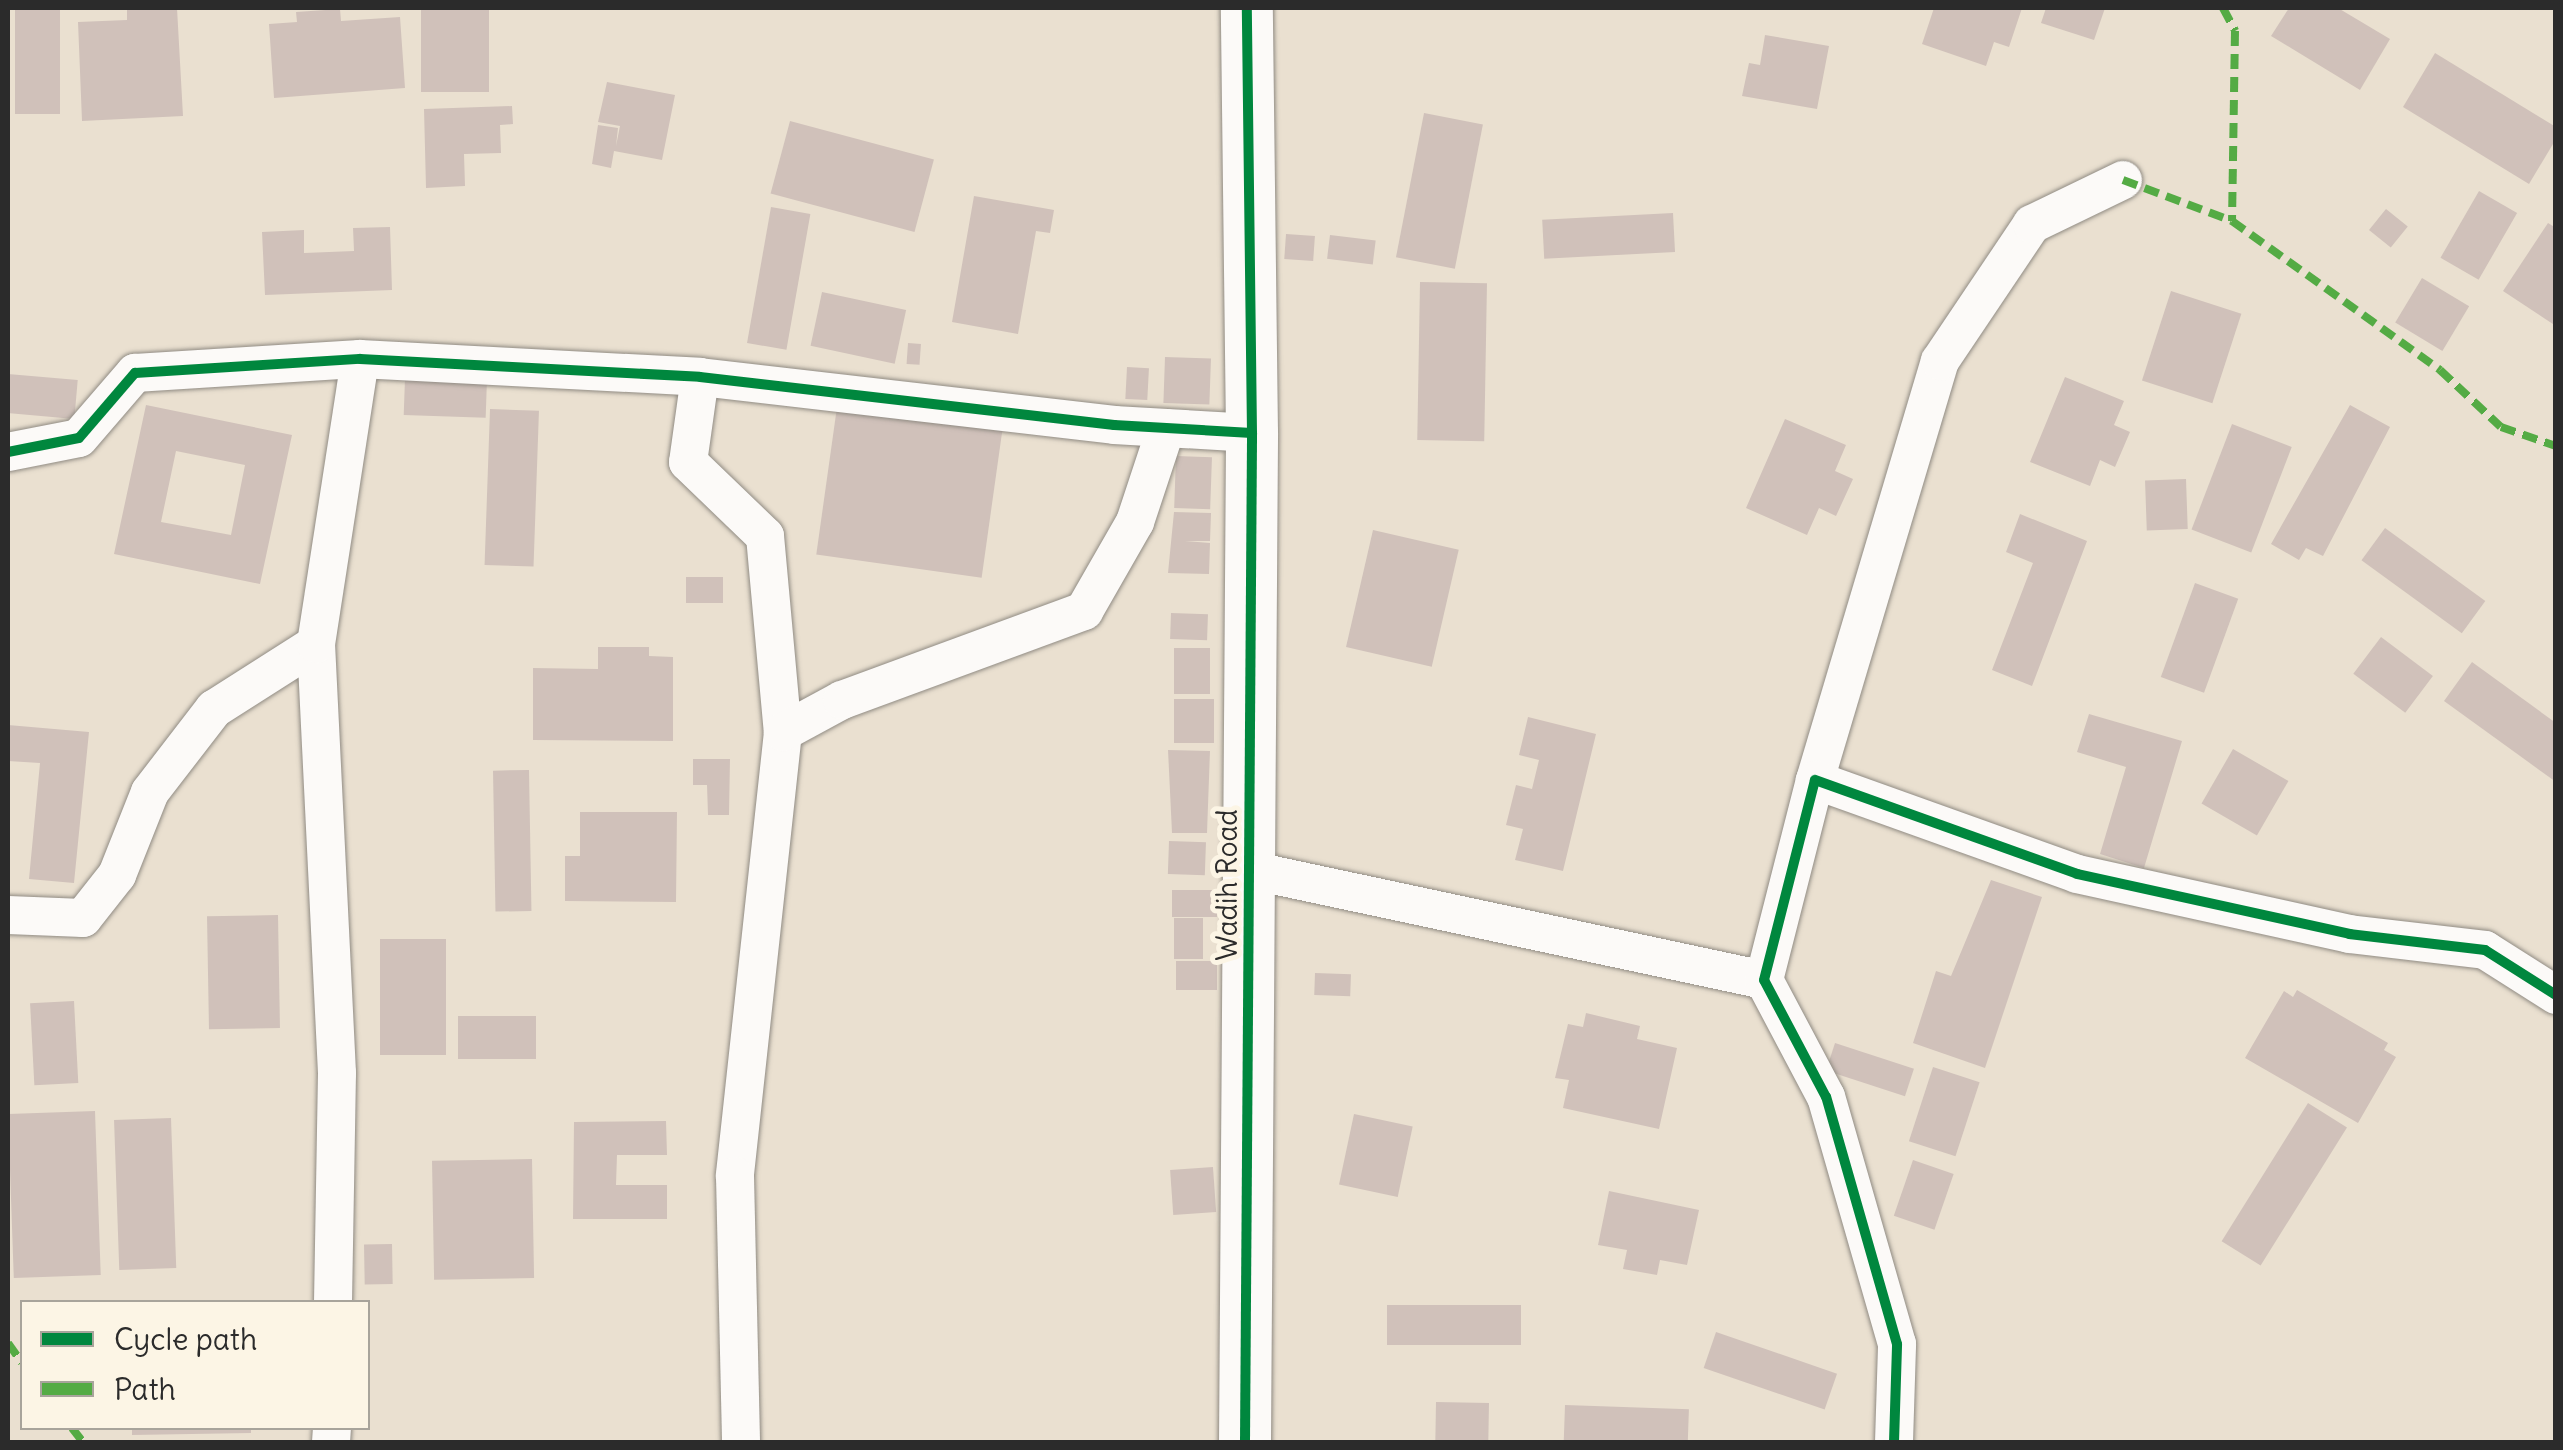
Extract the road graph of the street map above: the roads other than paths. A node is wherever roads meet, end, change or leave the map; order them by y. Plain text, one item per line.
1 (1247, 8) edge
2 (2123, 180) dead end
3 (360, 359) junction
4 (700, 376) junction
5 (1166, 428) junction
6 (1252, 433) junction
7 (8, 452) edge
8 (316, 644) junction
9 (783, 732) junction
10 (1814, 780) junction
11 (1250, 870) junction
12 (8, 915) edge
13 (1764, 980) junction
14 (2556, 995) edge
15 (333, 1300) edge
16 (741, 1442) edge
17 (1245, 1442) edge
18 (1894, 1442) edge

1 - 6 street, Wadih Road
2 - 10 street
3 - 4 street
3 - 7 street
3 - 8 street
4 - 5 street
4 - 9 street
5 - 6 street
5 - 9 street
6 - 11 street, Wadih Road
8 - 12 street
8 - 15 street
9 - 16 street
10 - 13 street
10 - 14 street
11 - 13 street
11 - 17 street, Wadih Road
13 - 18 street

